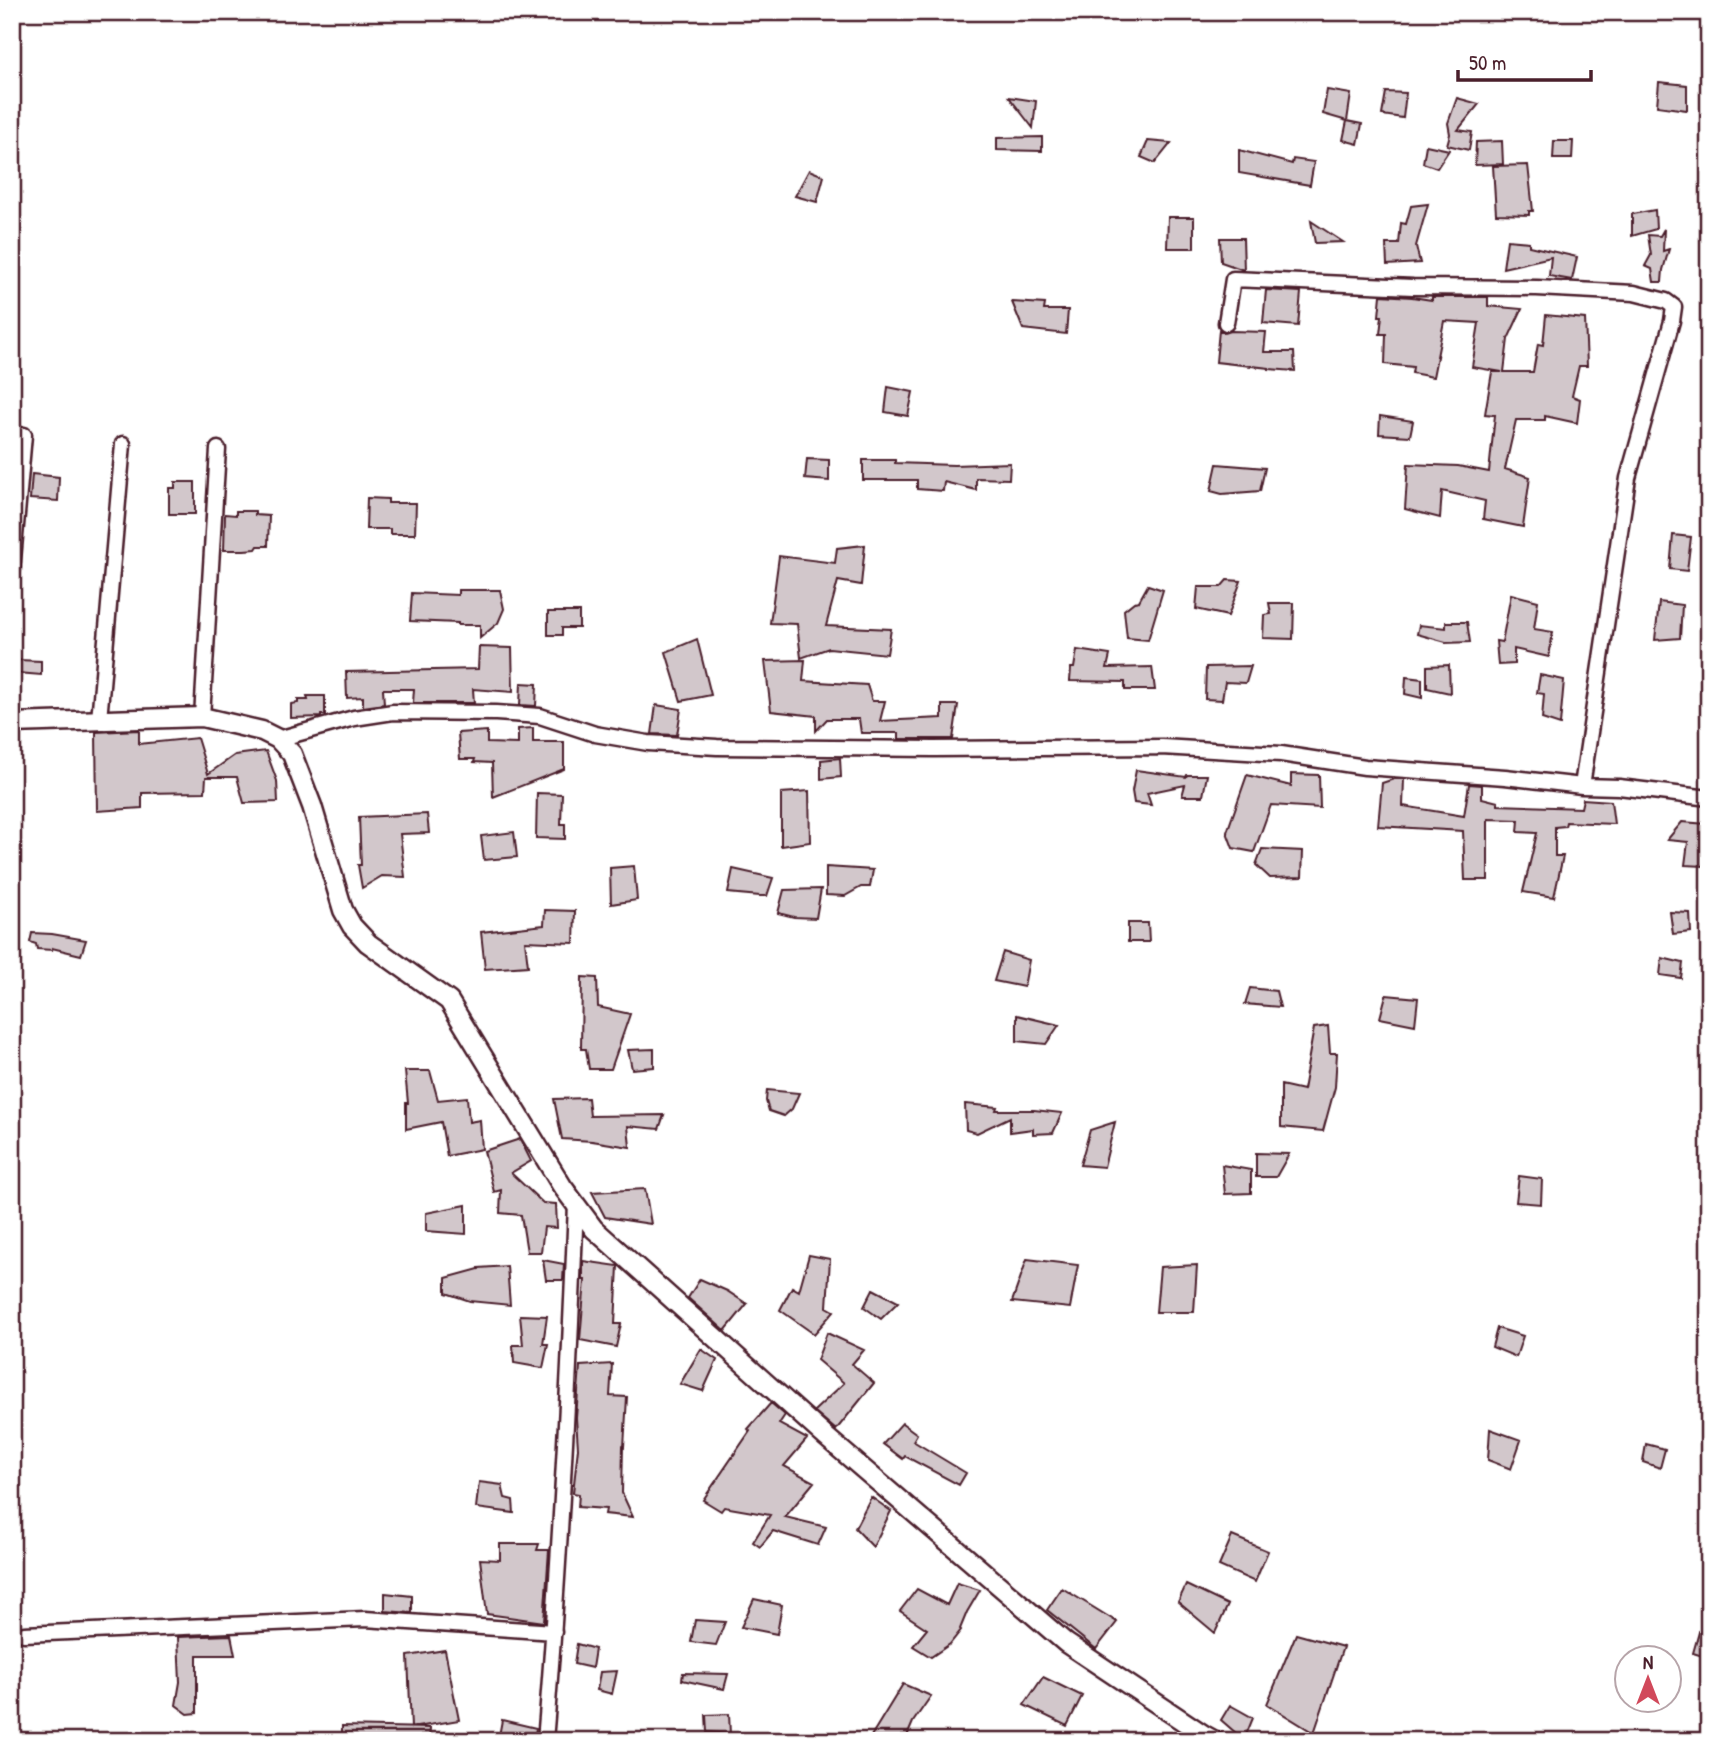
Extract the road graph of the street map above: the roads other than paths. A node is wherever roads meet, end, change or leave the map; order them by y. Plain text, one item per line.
1 (1226, 323) dead end
2 (24, 435) dead end
3 (123, 444) dead end
4 (218, 449) dead end
5 (12, 571) edge
6 (202, 718) junction
7 (99, 720) junction
8 (12, 723) edge
9 (278, 739) junction
10 (1583, 786) junction
11 (1709, 798) edge
12 (576, 1204) junction
13 (554, 1632) junction
14 (24, 1634) dead end
15 (545, 1741) edge
16 (1215, 1741) edge

1 - 10 street
2 - 5 street
3 - 7 street
4 - 6 street
6 - 7 street
6 - 9 street
7 - 8 street
9 - 10 street
9 - 12 street
10 - 11 street
12 - 13 street
12 - 16 street
13 - 14 street
13 - 15 street

